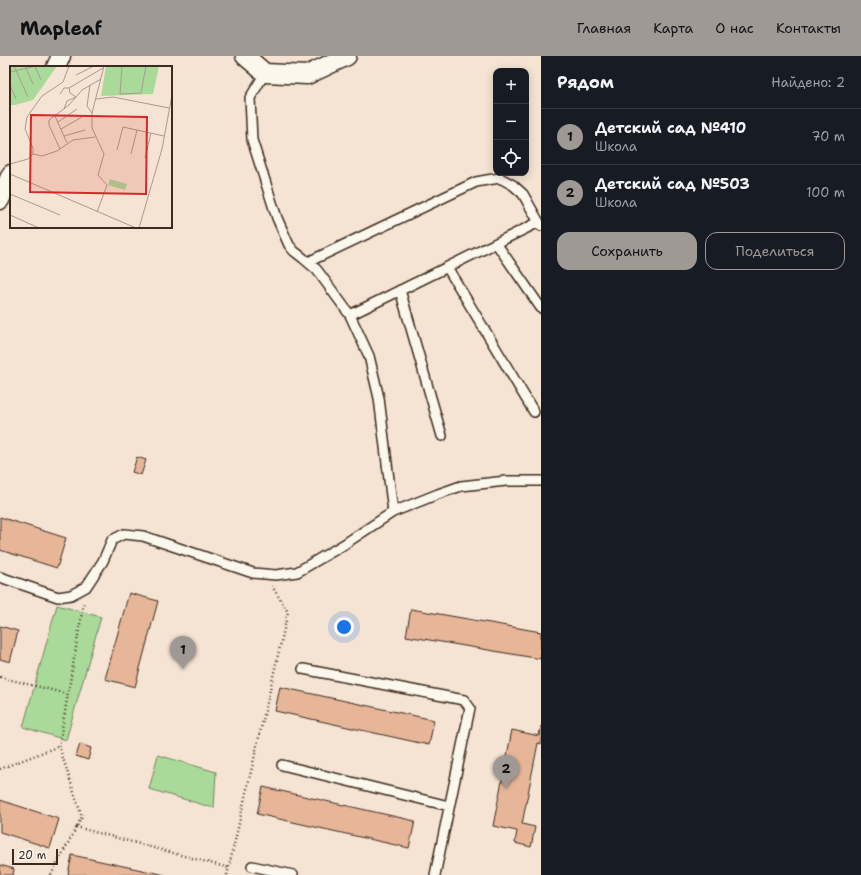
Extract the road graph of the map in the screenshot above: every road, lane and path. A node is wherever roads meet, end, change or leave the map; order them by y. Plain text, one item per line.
1 (61, 56) edge
2 (245, 56) edge
3 (347, 56) edge
4 (56, 66) edge
5 (265, 73) junction
6 (10, 176) edge
7 (0, 200) edge
8 (540, 224) edge
9 (496, 243) junction
10 (308, 262) junction
11 (447, 267) junction
12 (400, 290) junction
13 (541, 308) edge
14 (350, 314) junction
15 (534, 412) dead end
16 (442, 436) dead end
17 (541, 482) edge
18 (394, 512) junction
19 (264, 574) junction
20 (0, 577) edge
21 (86, 587) junction
22 (303, 668) dead end
23 (0, 677) edge
24 (68, 694) junction
25 (59, 746) junction
26 (282, 765) dead end
27 (0, 769) edge
28 (449, 806) junction
29 (76, 827) junction
30 (252, 866) dead end
31 (229, 868) junction
32 (51, 875) edge
33 (228, 875) edge
34 (293, 875) edge
35 (435, 875) edge

1 - 4 street
2 - 5 street
3 - 5 street
5 - 10 lane
6 - 7 street
8 - 9 lane
8 - 10 lane
9 - 11 lane
9 - 13 lane
10 - 14 lane
11 - 12 lane
11 - 15 lane
12 - 14 lane
12 - 16 lane
14 - 18 lane
17 - 18 lane
18 - 19 lane
19 - 21 lane
19 - 31 path
20 - 21 lane
21 - 24 path
22 - 28 lane
23 - 24 path
24 - 25 path
25 - 27 path
25 - 29 path
26 - 28 lane
28 - 35 lane
29 - 31 path
29 - 32 path
30 - 34 lane
31 - 33 path

